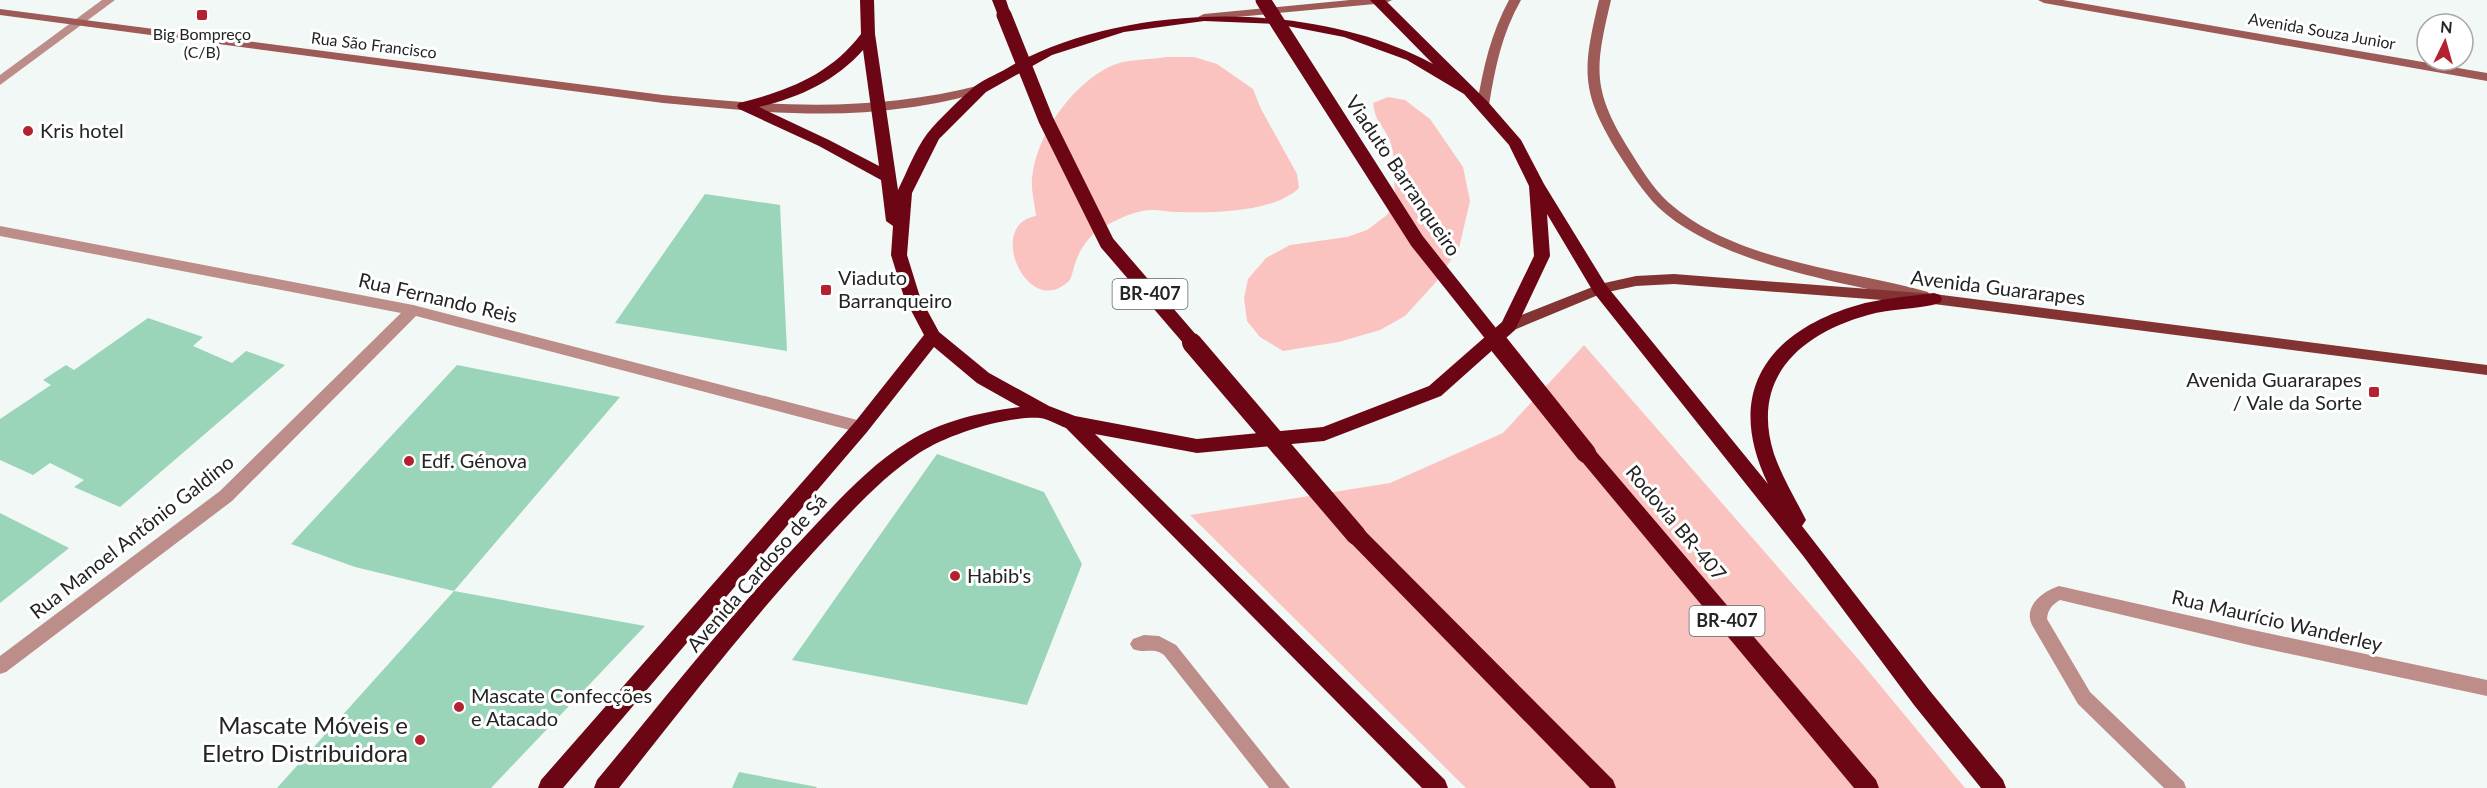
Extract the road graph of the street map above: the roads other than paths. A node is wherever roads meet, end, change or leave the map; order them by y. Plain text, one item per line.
1 (109, 0) edge
2 (867, 0) edge
3 (1263, 0) edge
4 (1515, 0) edge
5 (1605, 0) edge
6 (2044, 0) edge
7 (1381, 1) edge
8 (1002, 8) edge
9 (0, 12) edge
10 (1204, 17) junction
11 (79, 23) junction
12 (868, 34) junction
13 (2487, 77) edge
14 (0, 81) edge
15 (981, 89) junction
16 (1468, 91) junction
17 (1483, 105) junction
18 (744, 106) junction
19 (879, 107) junction
20 (887, 177) junction
21 (1537, 186) junction
22 (0, 231) edge
23 (900, 255) junction
24 (1600, 289) junction
25 (1934, 299) junction
26 (413, 310) junction
27 (1509, 326) junction
28 (933, 336) junction
29 (2487, 370) edge
30 (1042, 411) junction
31 (1072, 423) junction
32 (861, 427) junction
33 (1586, 453) joint
34 (1811, 551) junction
35 (1139, 644) dead end
36 (0, 666) edge
37 (2487, 688) edge
38 (549, 788) edge
39 (605, 788) edge
40 (1281, 788) edge
41 (1437, 788) edge
42 (1605, 788) edge
43 (1868, 788) edge
44 (1995, 788) edge
45 (2177, 788) edge

1 - 11 street
2 - 12 highway
3 - 33 highway, Viaduto Barranqueiro / BR-407, bridge
4 - 17 street
5 - 25 street
6 - 13 street, Avenida Souza Junior
7 - 10 street
7 - 16 highway
8 - 42 highway, BR-407, bridge
9 - 11 street, Rua São Francisco
10 - 15 highway
10 - 16 highway
11 - 14 street
11 - 18 street, Rua São Francisco
12 - 18 highway
12 - 19 highway
15 - 19 street, Rua São Francisco
15 - 23 highway
16 - 17 highway
17 - 21 highway
18 - 19 street, Rua São Francisco
18 - 20 highway
19 - 20 highway
20 - 23 highway
21 - 24 highway
21 - 27 highway
22 - 26 street, Rua Fernando Reis
23 - 28 highway
24 - 25 main road, Avenida Guararapes
24 - 27 main road, Avenida Guararapes
24 - 34 highway
25 - 29 main road, Avenida Guararapes
25 - 34 highway
26 - 32 street, Rua Fernando Reis
26 - 36 street, Rua Manoel Antônio Galdino
27 - 31 highway
28 - 30 highway
28 - 32 highway, Avenida Cardoso de Sá
30 - 31 highway
30 - 39 highway, Avenida Cardoso de Sá
31 - 41 highway
32 - 38 highway, Avenida Cardoso de Sá
33 - 43 highway, Rodovia BR-407 / BR-407
34 - 44 highway
35 - 40 street
37 - 45 street, Rua Maurício Wanderley

